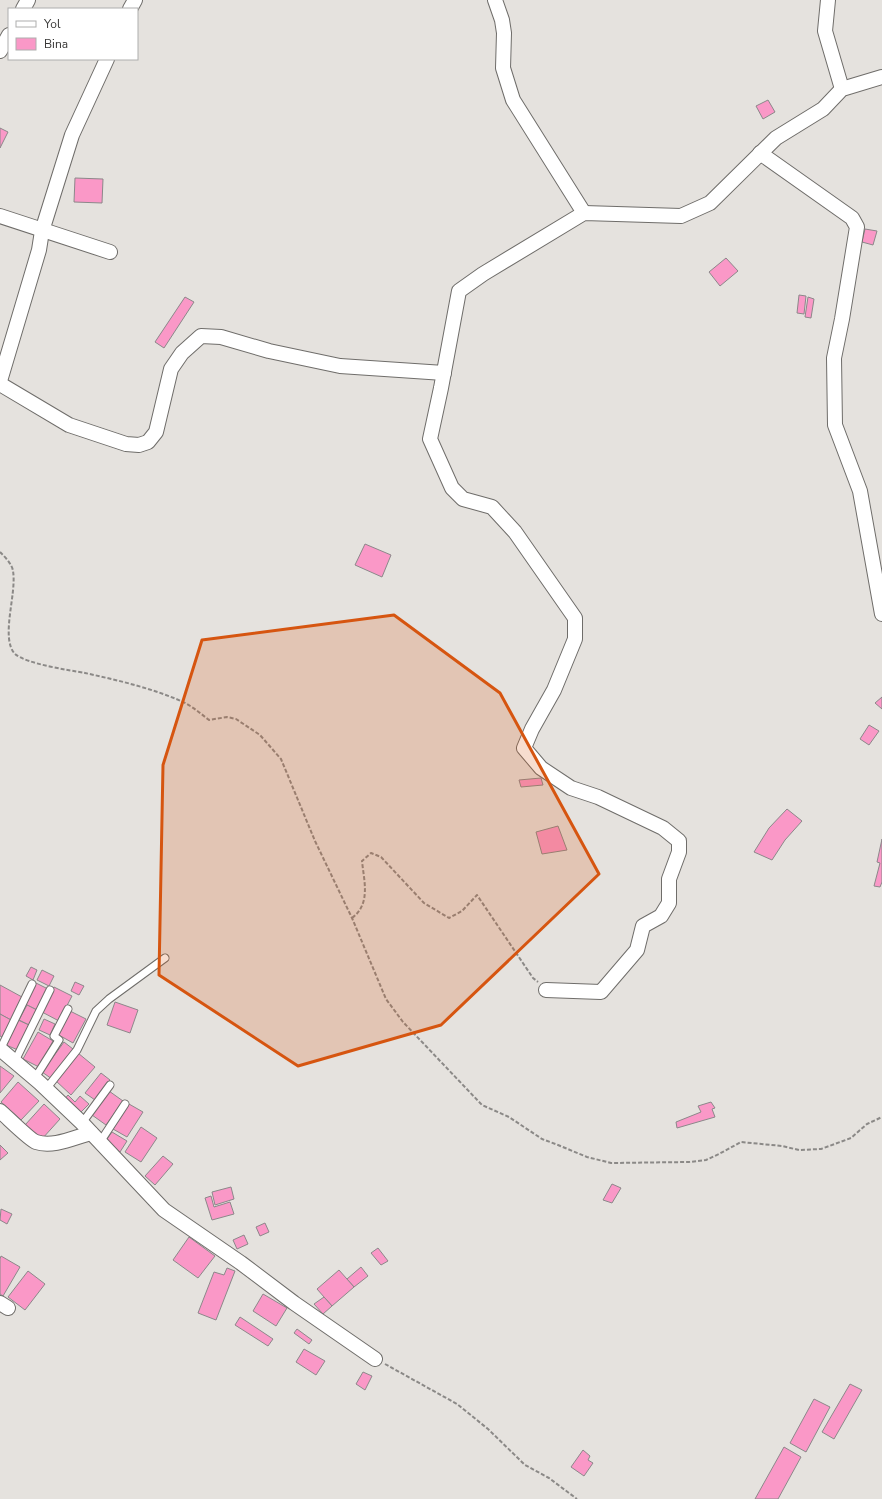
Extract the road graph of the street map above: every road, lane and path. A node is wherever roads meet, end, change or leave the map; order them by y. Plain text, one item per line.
1 (495, 0) edge
2 (828, 0) edge
3 (8, 37) edge
4 (0, 51) edge
5 (107, 60) edge
6 (882, 77) edge
7 (842, 89) junction
8 (760, 153) junction
9 (584, 213) junction
10 (0, 216) edge
11 (42, 231) junction
12 (110, 252) dead end
13 (444, 373) junction
14 (0, 383) edge
15 (0, 552) edge
16 (882, 614) edge
17 (352, 918) junction
18 (165, 958) dead end
19 (32, 984) dead end
20 (50, 990) dead end
21 (546, 990) joint
22 (68, 1009) dead end
23 (0, 1050) edge
24 (15, 1061) junction
25 (35, 1078) junction
26 (110, 1085) dead end
27 (46, 1089) junction
28 (125, 1104) dead end
29 (0, 1111) edge
30 (882, 1117) edge
31 (91, 1132) junction
32 (375, 1359) joint
33 (577, 1499) edge

1 - 9 street
2 - 7 street
3 - 4 street
5 - 11 street
6 - 7 street
7 - 8 street
8 - 9 street
8 - 16 street
9 - 13 street
10 - 11 street
11 - 12 street
11 - 14 street
13 - 14 street
13 - 21 street
15 - 17 path
17 - 21 path
17 - 30 path
18 - 27 lane
19 - 23 lane
20 - 24 lane
22 - 25 lane
23 - 24 street
24 - 25 street
25 - 27 street
26 - 31 lane
27 - 31 street
28 - 31 lane
29 - 31 street
31 - 32 street
32 - 33 path

